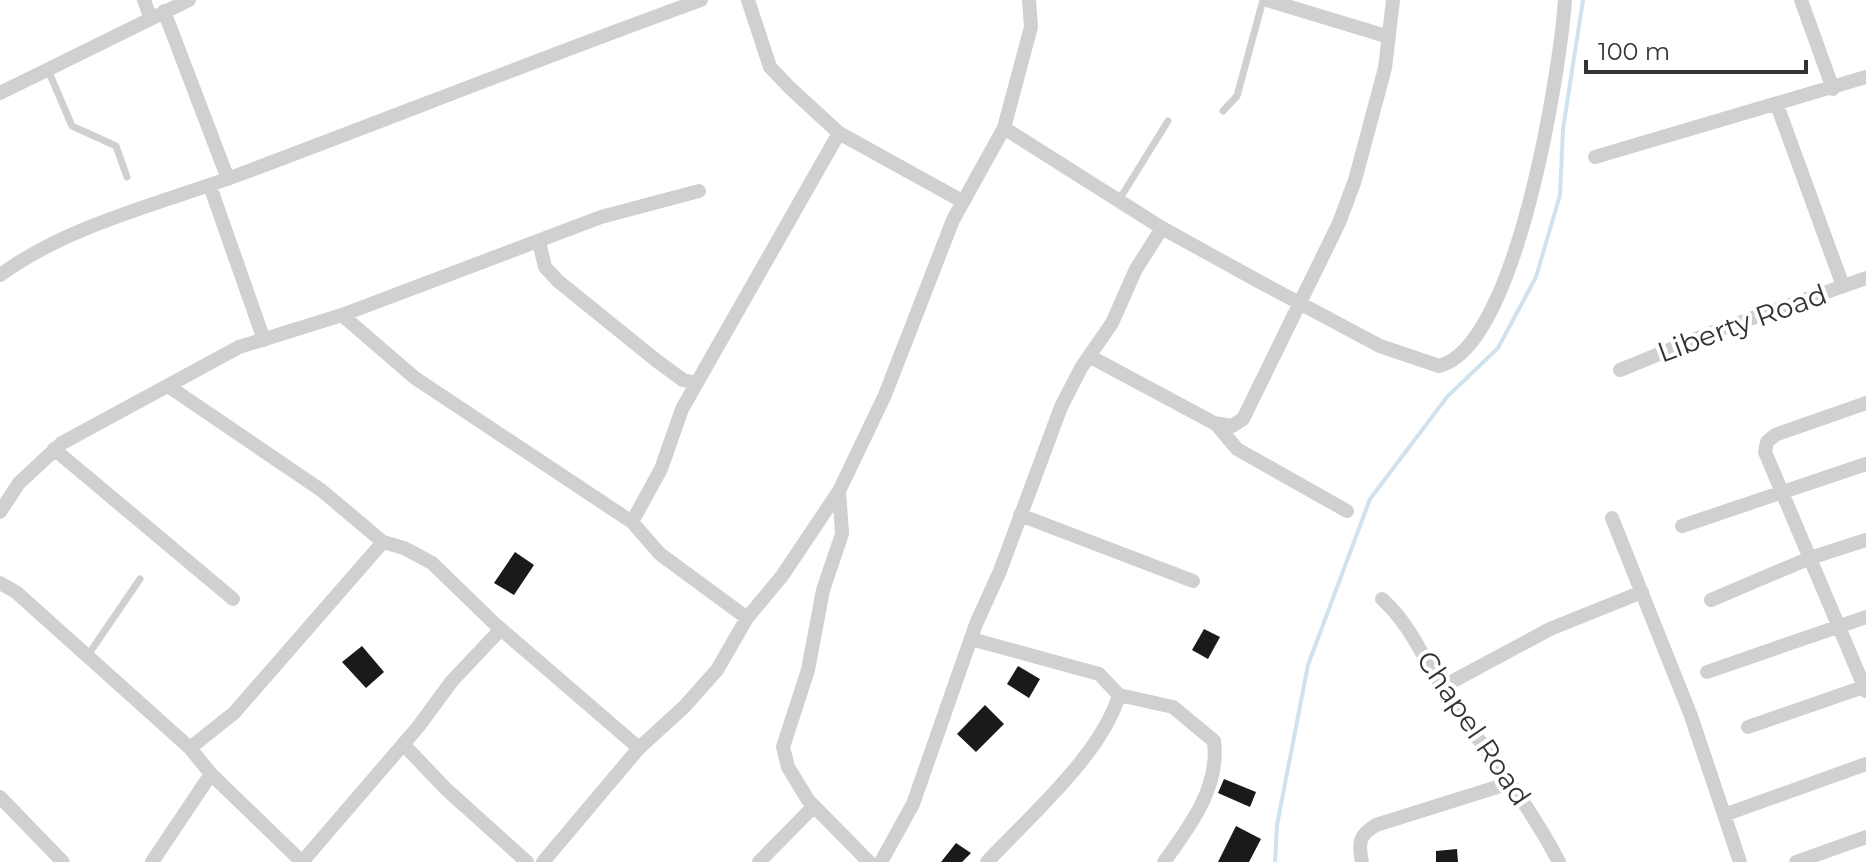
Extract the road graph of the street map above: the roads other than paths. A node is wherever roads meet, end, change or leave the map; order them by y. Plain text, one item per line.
1 (144, 0) edge
2 (189, 0) edge
3 (701, 0) edge
4 (748, 0) edge
5 (1029, 0) edge
6 (1265, 0) edge
7 (1393, 0) edge
8 (1565, 0) edge
9 (1801, 0) edge
10 (157, 14) junction
11 (1386, 36) junction
12 (48, 68) junction
13 (1866, 77) edge
14 (1833, 89) junction
15 (0, 93) edge
16 (1777, 105) junction
17 (1223, 111) dead end
18 (1168, 121) dead end
19 (1004, 128) junction
20 (839, 133) junction
21 (1595, 157) dead end
22 (127, 177) dead end
23 (228, 179) junction
24 (210, 186) junction
25 (699, 191) dead end
26 (1119, 200) junction
27 (962, 201) junction
28 (1162, 228) junction
29 (539, 242) junction
30 (0, 275) edge
31 (1866, 278) edge
32 (1843, 286) junction
33 (1299, 303) junction
34 (342, 315) junction
35 (264, 340) junction
36 (1089, 356) junction
37 (1620, 370) dead end
38 (696, 383) junction
39 (168, 386) junction
40 (1866, 403) edge
41 (1216, 424) junction
42 (54, 449) junction
43 (1866, 464) edge
44 (839, 491) junction
45 (1782, 492) junction
46 (1347, 511) dead end
47 (0, 512) edge
48 (1020, 515) junction
49 (1612, 518) dead end
50 (632, 522) junction
51 (1682, 526) dead end
52 (1866, 540) edge
53 (383, 542) junction
54 (1810, 558) junction
55 (140, 579) dead end
56 (1193, 581) dead end
57 (0, 583) edge
58 (1642, 592) junction
59 (233, 599) dead end
60 (1382, 599) dead end
61 (1711, 600) dead end
62 (1866, 617) edge
63 (747, 618) junction
64 (1839, 627) junction
65 (501, 629) junction
66 (971, 639) junction
67 (87, 657) junction
68 (1707, 672) dead end
69 (1442, 687) junction
70 (1865, 688) edge
71 (1119, 695) junction
72 (1748, 727) dead end
73 (403, 744) junction
74 (190, 748) junction
75 (639, 748) junction
76 (1866, 764) edge
77 (211, 774) junction
78 (1510, 783) junction
79 (0, 797) edge
80 (814, 806) junction
81 (1724, 815) junction
82 (1866, 837) edge
83 (63, 862) edge
84 (152, 862) edge
85 (302, 862) edge
86 (527, 862) edge
87 (543, 862) edge
88 (759, 862) edge
89 (869, 862) edge
90 (881, 862) edge
91 (988, 862) edge
92 (1164, 862) edge
93 (1362, 862) edge
94 (1559, 862) edge
95 (1740, 862) edge
96 (1796, 862) edge

1 - 10 street
2 - 10 street
3 - 23 street
4 - 20 street
5 - 19 street
6 - 11 street
6 - 17 lane
7 - 11 street
8 - 33 street
9 - 14 street
10 - 12 street
10 - 23 street
11 - 33 street
12 - 15 street
12 - 22 lane
13 - 14 street
14 - 16 street
16 - 21 street
16 - 32 street
18 - 26 lane
19 - 26 street
19 - 27 street
20 - 27 street
20 - 38 street
23 - 24 street
24 - 30 street
24 - 35 street
25 - 29 street
26 - 28 street
27 - 44 street
28 - 33 street
28 - 36 street
29 - 34 street
29 - 38 street
31 - 32 street, Liberty Road
32 - 37 street, Liberty Road
33 - 41 street
34 - 35 street
34 - 50 street
35 - 39 street
36 - 41 street
36 - 48 street
38 - 50 street
39 - 42 street
39 - 53 street
40 - 45 street
41 - 46 street
42 - 47 street
42 - 59 street
43 - 45 street
44 - 63 street
44 - 80 street
45 - 51 street
45 - 54 street
48 - 56 street
48 - 66 street
49 - 58 street
50 - 63 street
52 - 54 street
53 - 65 street
53 - 74 street
54 - 61 street
54 - 64 street
55 - 67 lane
57 - 67 street
58 - 69 street
58 - 81 street
60 - 69 street, Chapel Road
62 - 64 street
63 - 75 street
64 - 68 street
64 - 70 street
65 - 73 street
65 - 75 street
66 - 71 street
66 - 90 street
67 - 74 street
69 - 78 street, Chapel Road
70 - 72 street
71 - 91 street
71 - 92 street
73 - 85 street
73 - 86 street
74 - 77 street
75 - 87 street
76 - 81 street
77 - 84 street
77 - 85 street
78 - 93 street
78 - 94 street, Chapel Road
79 - 83 street
80 - 88 street
80 - 89 street
81 - 95 street
82 - 96 street

